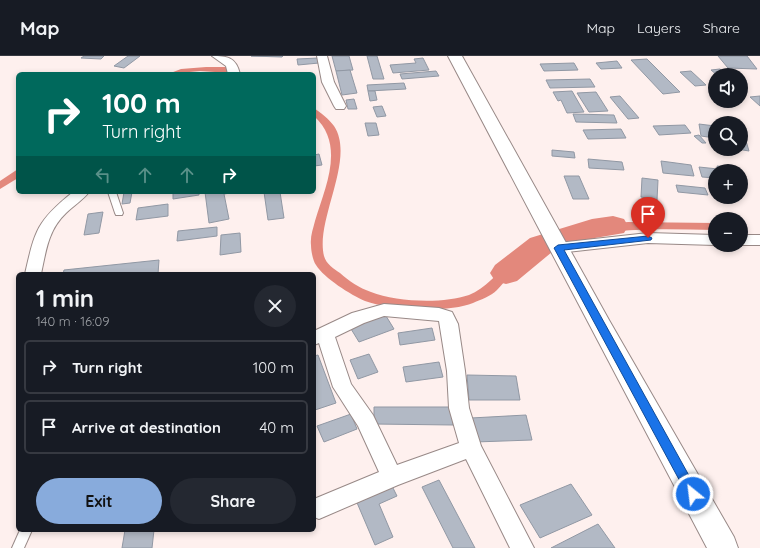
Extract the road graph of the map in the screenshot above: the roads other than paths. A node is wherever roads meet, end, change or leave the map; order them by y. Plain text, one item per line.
1 (217, 56) edge
2 (322, 56) edge
3 (455, 56) edge
4 (233, 70) edge
5 (340, 106) dead end
6 (80, 194) edge
7 (113, 194) edge
8 (119, 213) dead end
9 (554, 240) junction
10 (708, 240) edge
11 (748, 240) edge
12 (760, 240) edge
13 (33, 272) edge
14 (320, 336) edge
15 (471, 448) junction
16 (392, 476) junction
17 (319, 508) dead end
18 (25, 532) edge
19 (18, 548) edge
20 (522, 548) edge
21 (723, 548) edge

1 - 4 street
2 - 5 street
3 - 9 main road
6 - 13 street
7 - 8 lane
9 - 10 street
9 - 21 main road
11 - 12 street
14 - 15 street
14 - 16 street
15 - 16 street
15 - 20 street
16 - 17 street
18 - 19 lane

